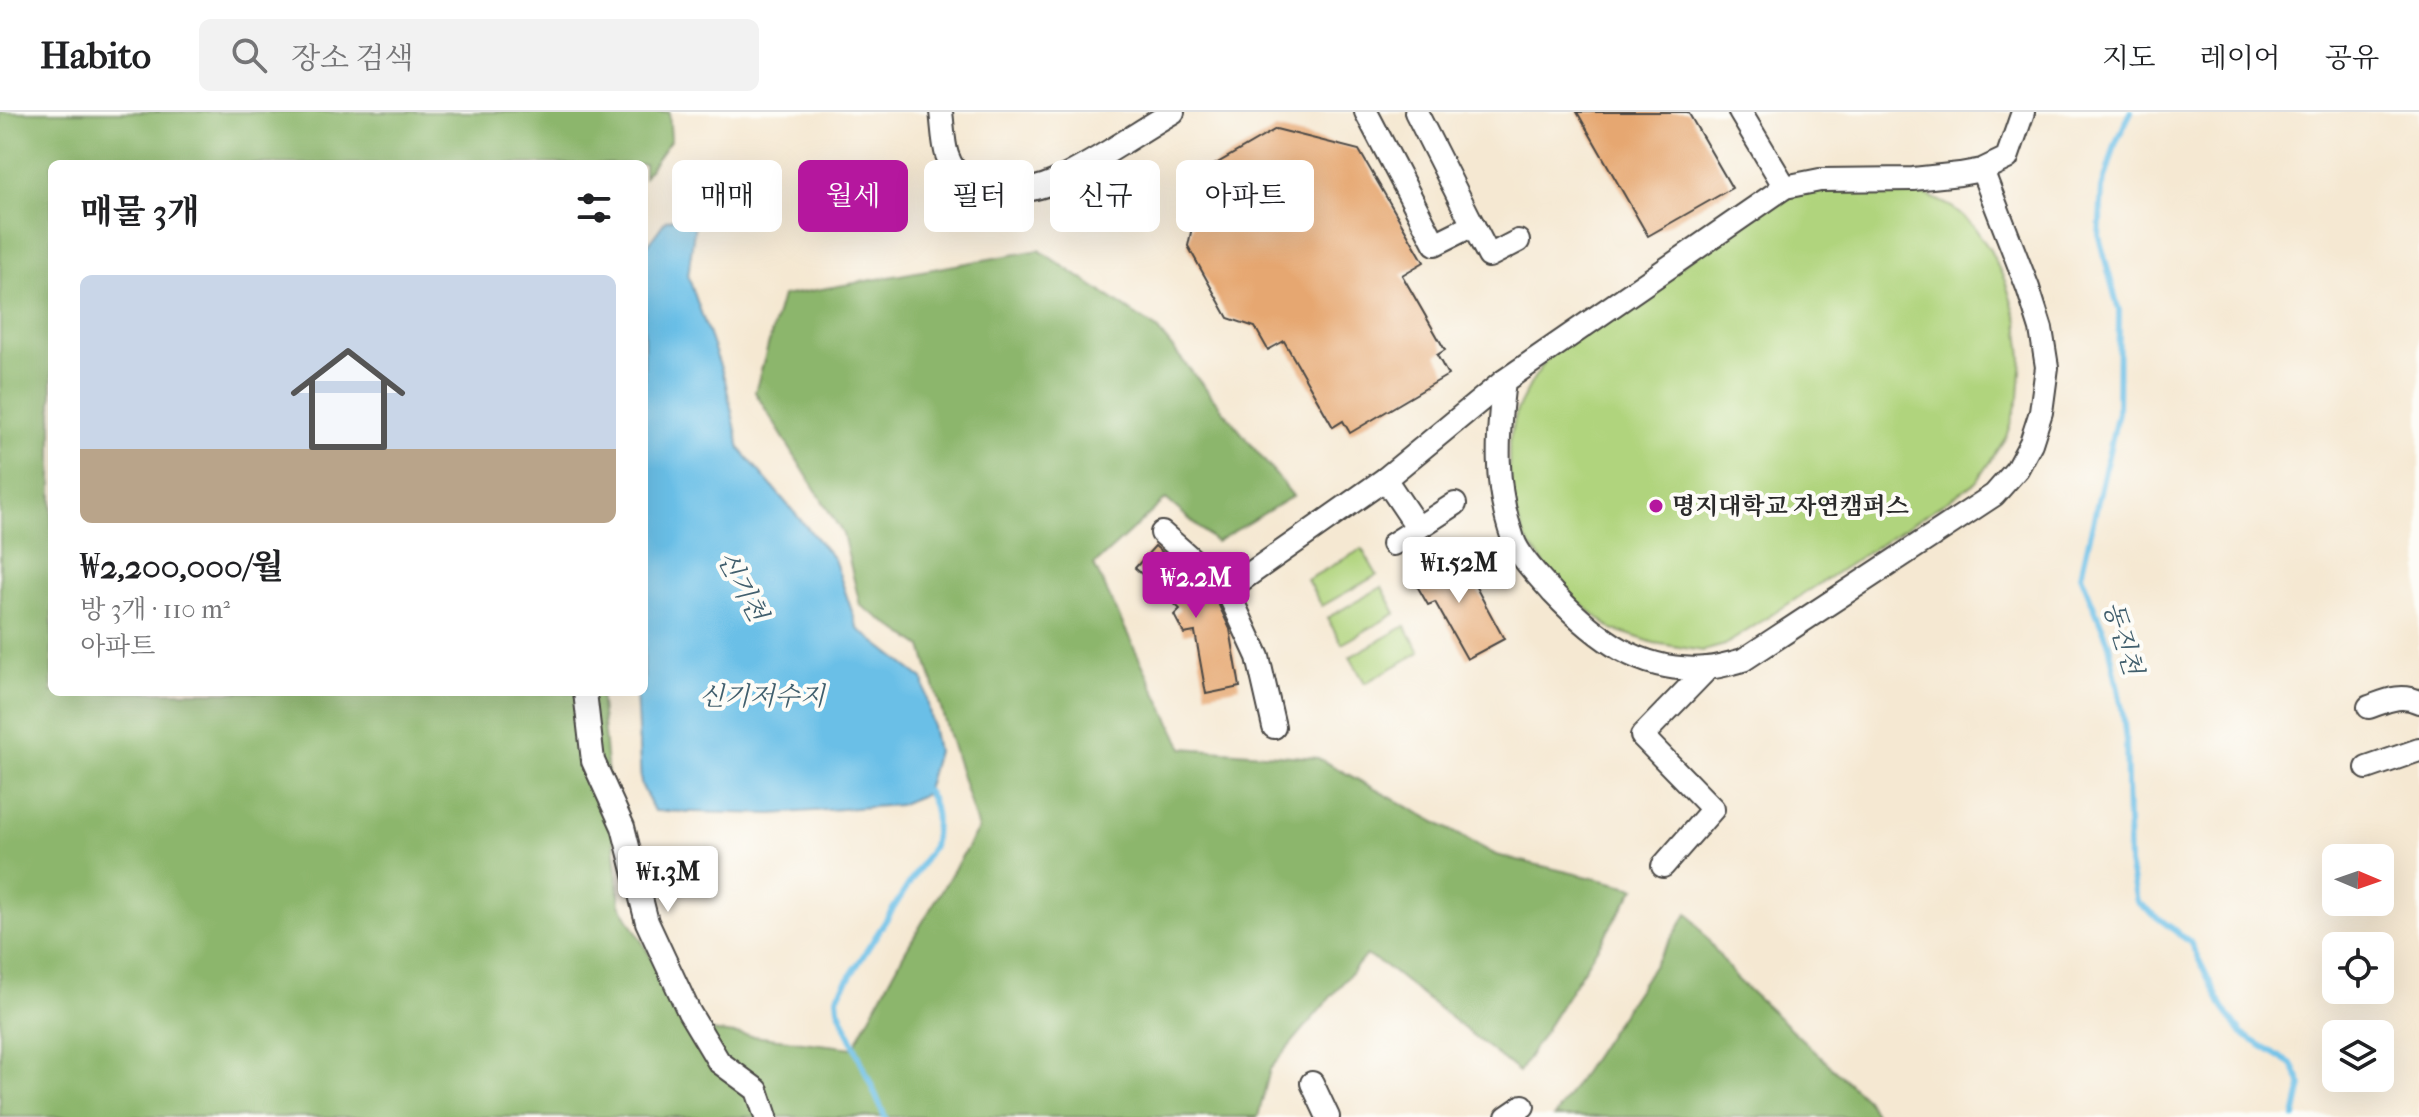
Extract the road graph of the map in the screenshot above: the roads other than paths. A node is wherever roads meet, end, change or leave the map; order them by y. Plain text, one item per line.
1 (941, 112) edge
2 (1173, 112) edge
3 (1366, 112) edge
4 (1416, 112) edge
5 (1740, 112) edge
6 (2023, 112) edge
7 (1982, 170) junction
8 (1785, 187) junction
9 (1473, 225) junction
10 (1518, 241) dead end
11 (1504, 381) junction
12 (1385, 479) junction
13 (1455, 504) dead end
14 (1418, 528) junction
15 (1162, 533) dead end
16 (1393, 544) dead end
17 (1227, 590) junction
18 (1708, 668) junction
19 (585, 696) edge
20 (2419, 702) edge
21 (2369, 707) dead end
22 (1274, 727) dead end
23 (2419, 750) edge
24 (2367, 768) dead end
25 (1663, 866) dead end
26 (1312, 1083) dead end
27 (766, 1117) edge
28 (1328, 1117) edge

1 - 2 street
3 - 9 street
4 - 9 street
5 - 8 street
6 - 7 street
7 - 8 street
7 - 18 street
8 - 11 street
9 - 10 street
11 - 12 street
11 - 18 street
12 - 14 street
12 - 17 street
13 - 14 street
14 - 16 street
15 - 17 street
17 - 22 street
18 - 25 street
19 - 27 street
20 - 21 street
23 - 24 street
26 - 28 street

